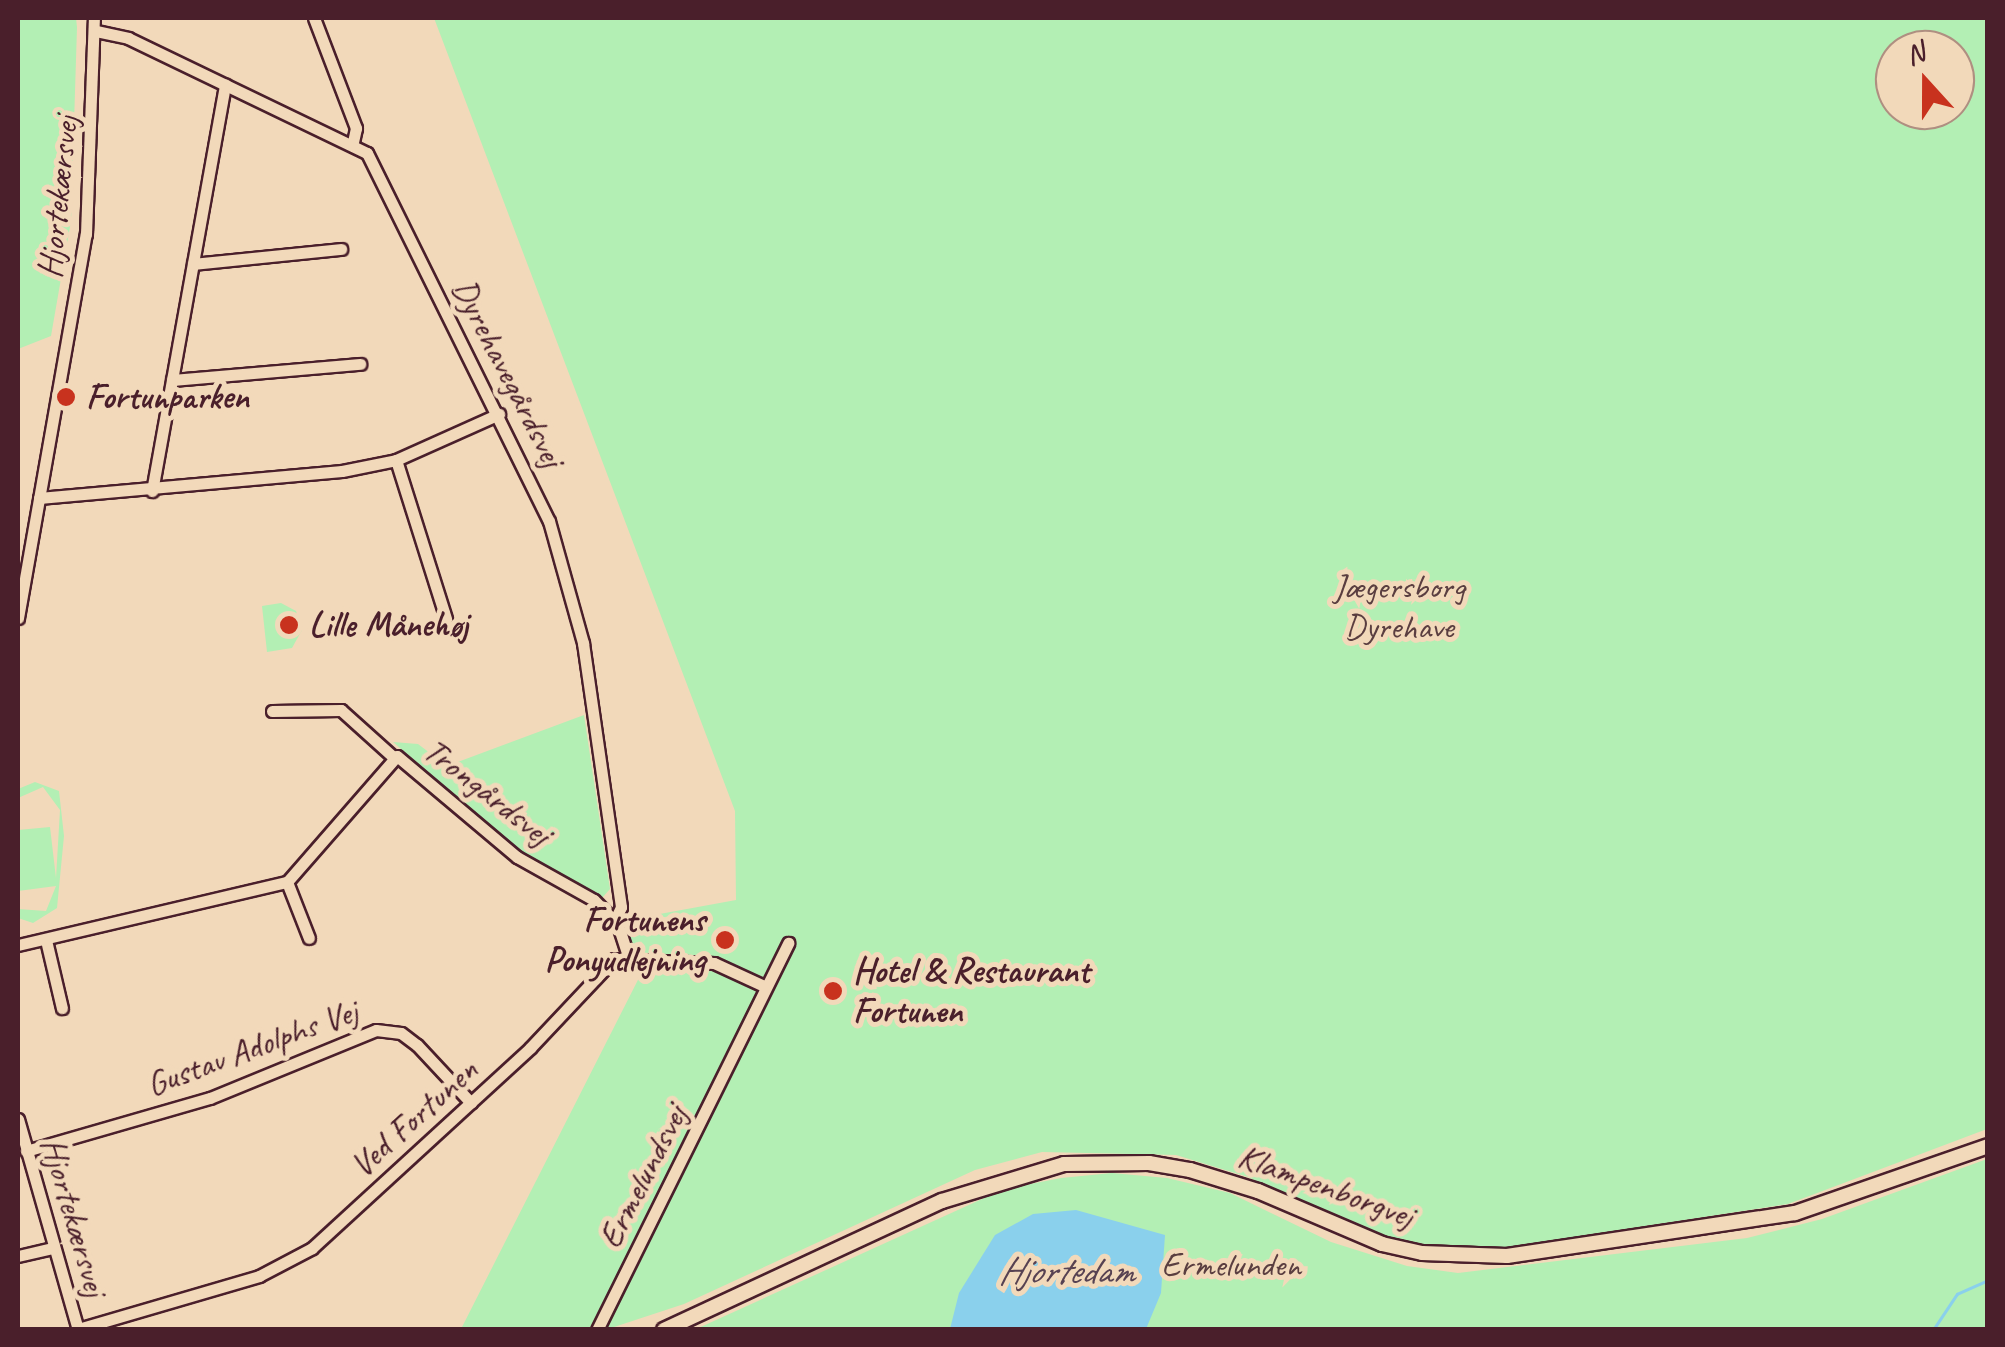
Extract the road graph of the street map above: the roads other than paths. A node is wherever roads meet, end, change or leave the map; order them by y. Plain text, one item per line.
1 (314, 18) edge
2 (95, 24) edge
3 (225, 84) junction
4 (353, 142) junction
5 (342, 249) dead end
6 (193, 264) junction
7 (360, 364) dead end
8 (172, 380) junction
9 (499, 414) junction
10 (396, 460) junction
11 (152, 490) junction
12 (39, 498) junction
13 (18, 618) edge
14 (446, 619) dead end
15 (272, 712) dead end
16 (392, 756) junction
17 (286, 882) junction
18 (614, 920) junction
19 (310, 938) dead end
20 (46, 940) junction
21 (788, 943) dead end
22 (18, 945) edge
23 (628, 955) junction
24 (764, 986) junction
25 (62, 1008) dead end
26 (471, 1103) junction
27 (18, 1119) edge
28 (1988, 1146) edge
29 (26, 1150) junction
30 (54, 1248) junction
31 (18, 1256) edge
32 (78, 1329) edge
33 (597, 1330) edge
34 (664, 1330) edge

1 - 4 street
2 - 3 street, Dyrehavegårdsvej
2 - 12 street, Hjortekærsvej
3 - 4 street, Dyrehavegårdsvej
3 - 6 street
4 - 9 street, Dyrehavegårdsvej
5 - 6 street
6 - 8 street
7 - 8 street
8 - 11 street
9 - 10 street
9 - 18 street, Dyrehavegårdsvej
10 - 11 street
10 - 14 street
11 - 12 street
12 - 13 street, Hjortekærsvej
15 - 16 street, Trongårdsvej
16 - 17 street, Trongårdsvej
16 - 18 street, Trongårdsvej
17 - 19 street
17 - 20 street
18 - 23 street
20 - 22 street
20 - 25 street
21 - 24 street
23 - 24 street
23 - 26 street, Ved Fortunen
24 - 33 street, Ermelundsvej
26 - 29 street, Gustav Adolphs Vej
26 - 32 street, Ved Fortunen
27 - 29 street, Hjortekærsvej
28 - 34 street, Klampenborgvej
29 - 30 street, Hjortekærsvej
30 - 31 street
30 - 32 street, Hjortekærsvej

